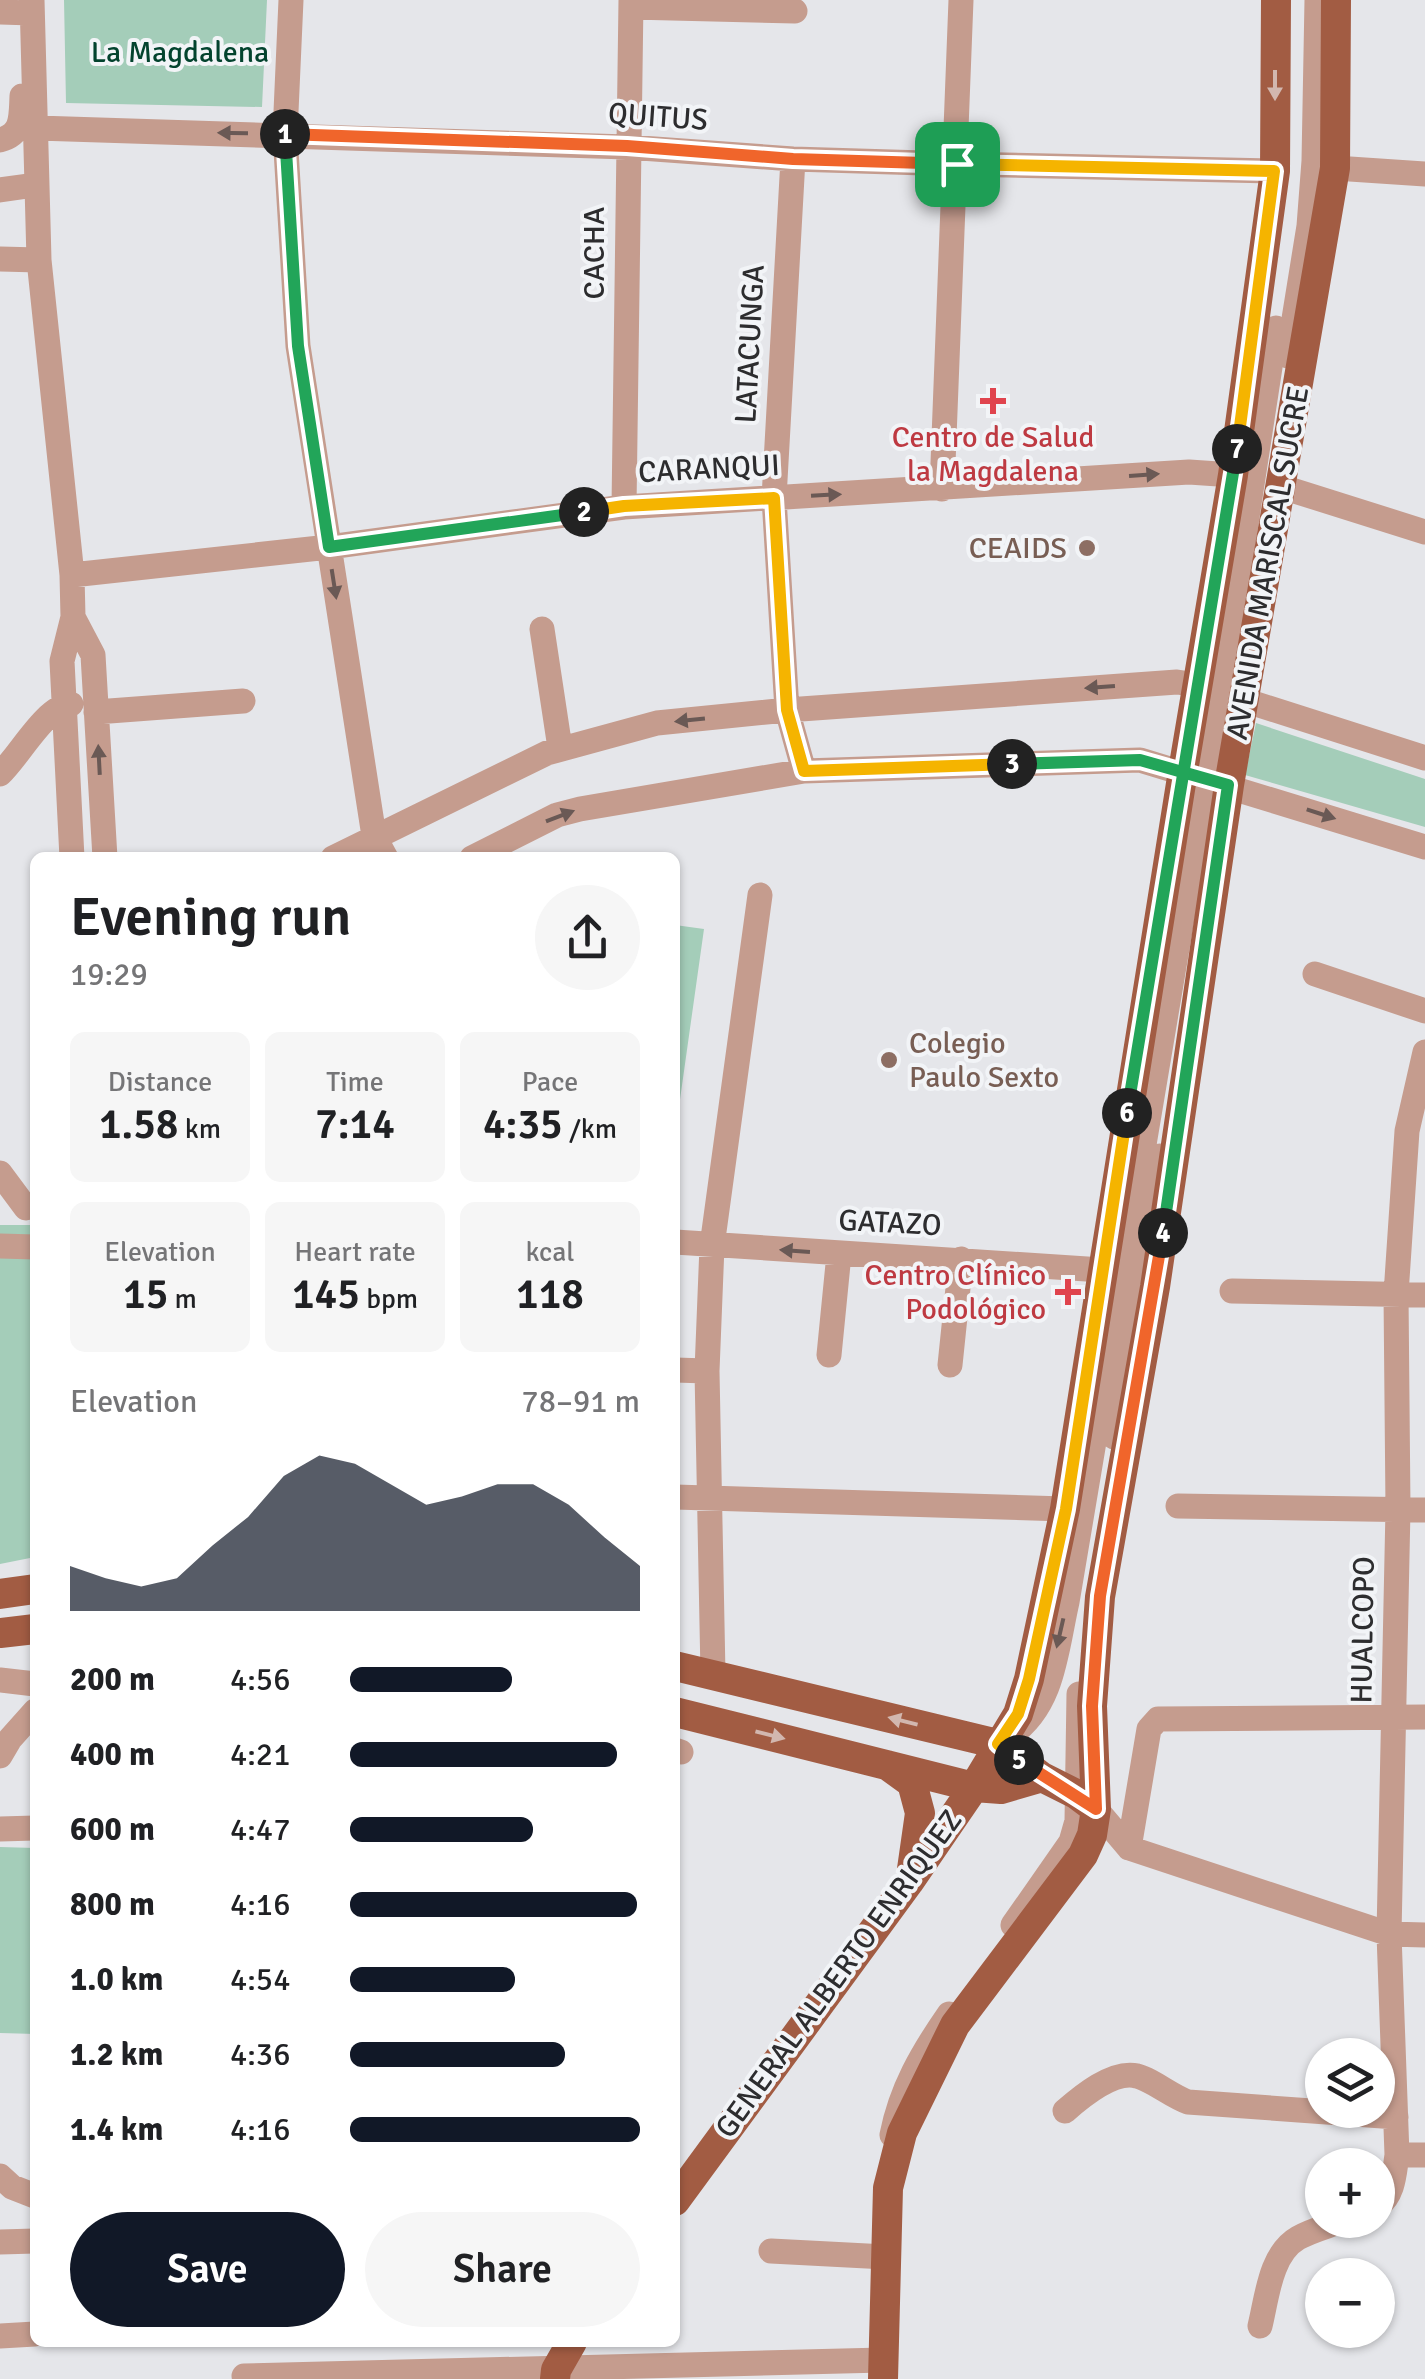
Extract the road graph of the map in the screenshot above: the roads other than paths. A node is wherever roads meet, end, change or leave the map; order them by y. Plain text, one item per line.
1 (291, 0) edge
2 (961, 0) edge
3 (1276, 0) edge
4 (1300, 0) edge
5 (1316, 0) edge
6 (1336, 0) edge
7 (631, 4) edge
8 (32, 6) edge
9 (795, 11) dead end
10 (0, 12) edge
11 (35, 70) junction
12 (37, 128) junction
13 (285, 134) junction
14 (0, 140) edge
15 (627, 146) junction
16 (793, 159) junction
17 (957, 164) junction
18 (1336, 168) junction
19 (1274, 171) junction
20 (1425, 174) edge
21 (35, 185) junction
22 (0, 190) edge
23 (0, 259) edge
24 (39, 260) junction
25 (1234, 474) junction
26 (1282, 488) junction
27 (942, 489) junction
28 (774, 498) junction
29 (624, 506) junction
30 (1425, 532) edge
31 (329, 547) junction
32 (72, 574) junction
33 (73, 617) junction
34 (542, 629) dead end
35 (1224, 694) junction
36 (243, 701) dead end
37 (63, 705) junction
38 (96, 706) junction
39 (787, 710) junction
40 (560, 748) junction
41 (1425, 758) edge
42 (804, 771) junction
43 (0, 774) edge
44 (1209, 779) junction
45 (380, 847) edge
46 (1425, 847) edge
47 (72, 852) edge
48 (106, 852) edge
49 (484, 852) edge
50 (760, 895) dead end
51 (1315, 974) dead end
52 (1425, 1010) edge
53 (1425, 1052) edge
54 (0, 1173) edge
55 (0, 1207) edge
56 (30, 1207) edge
57 (30, 1208) edge
58 (680, 1243) edge
59 (0, 1246) edge
60 (30, 1246) edge
61 (712, 1246) junction
62 (839, 1254) junction
63 (961, 1259) junction
64 (1102, 1270) junction
65 (1232, 1291) dead end
66 (1396, 1294) junction
67 (1425, 1295) edge
68 (829, 1356) dead end
69 (950, 1364) dead end
70 (680, 1370) edge
71 (707, 1371) junction
72 (680, 1498) edge
73 (710, 1499) junction
74 (1178, 1506) dead end
75 (1066, 1509) junction
76 (1398, 1509) junction
77 (1425, 1510) edge
78 (30, 1590) edge
79 (0, 1594) edge
80 (30, 1631) edge
81 (0, 1634) edge
82 (680, 1667) edge
83 (713, 1674) junction
84 (0, 1680) edge
85 (30, 1683) edge
86 (680, 1713) edge
87 (30, 1717) edge
88 (1395, 1717) junction
89 (1425, 1717) edge
90 (998, 1744) junction
91 (0, 1756) edge
92 (884, 1763) junction
93 (1042, 1778) junction
94 (974, 1787) junction
95 (1086, 1801) junction
96 (30, 1828) edge
97 (0, 1829) edge
98 (1128, 1848) junction
99 (909, 1882) junction
100 (1389, 1934) junction
101 (1425, 1935) edge
102 (1064, 2111) dead end
103 (1396, 2117) junction
104 (1397, 2155) junction
105 (1425, 2155) edge
106 (1395, 2170) edge
107 (0, 2176) edge
108 (30, 2194) edge
109 (680, 2194) edge
110 (1305, 2235) edge
111 (30, 2240) edge
112 (0, 2242) edge
113 (771, 2251) dead end
114 (882, 2257) junction
115 (1260, 2326) dead end
116 (30, 2334) edge
117 (0, 2336) edge
118 (570, 2347) edge
119 (878, 2370) edge
120 (556, 2374) edge
121 (244, 2376) dead end
122 (287, 2377) edge

1 - 13 street
2 - 17 street
3 -> 19 main road, AVENIDA MARISCAL SUCRE
4 - 35 street
5 - 35 street
6 - 18 main road, AVENIDA MARISCAL SUCRE
7 - 9 street
7 - 15 street, CACHA
8 - 10 street
8 - 11 street
11 - 12 street
11 - 14 street
13 -> 12 street, QUITUS
12 - 21 street
13 - 15 street, QUITUS
13 - 31 street
15 - 16 street, QUITUS
15 - 29 street, CACHA
16 - 17 street, QUITUS
16 - 28 street, LATACUNGA
17 - 19 street, QUITUS
17 - 27 street
18 - 20 street
18 - 26 main road, AVENIDA MARISCAL SUCRE
19 - 25 main road, AVENIDA MARISCAL SUCRE
21 - 22 street
21 - 24 street
23 - 24 street
24 - 32 street
27 -> 25 street, CARANQUI
25 - 35 main road, AVENIDA MARISCAL SUCRE
26 - 30 street
26 - 35 main road, AVENIDA MARISCAL SUCRE
28 -> 27 street, CARANQUI
28 - 29 street, CARANQUI
28 - 39 street, LATACUNGA
29 - 31 street, CARANQUI
31 - 32 street, CARANQUI
31 -> 45 street
32 - 33 street
33 - 37 street
33 - 38 street
34 - 40 street
35 -> 39 street
35 - 41 street
35 - 44 main road, AVENIDA MARISCAL SUCRE
35 - 44 main road, AVENIDA MARISCAL SUCRE
36 - 38 street
37 - 38 street
37 - 43 street
37 - 47 street
48 -> 38 street
39 -> 40 street
39 - 42 street, LATACUNGA
40 - 45 street
42 - 44 street
49 -> 42 street
44 -> 46 street
44 - 64 main road, AVENIDA MARISCAL SUCRE
44 -> 90 street
44 - 95 main road, AVENIDA MARISCAL SUCRE
50 - 61 street
51 - 52 street
53 - 66 street, HUALCOPO
54 - 56 street
55 - 57 street
58 - 61 street, GATAZO
59 - 60 street
62 -> 61 street, GATAZO
61 - 71 street
62 - 63 street, GATAZO
62 - 68 street
63 - 64 street, GATAZO
63 - 69 street
64 - 75 main road, AVENIDA MARISCAL SUCRE
65 - 66 street
66 - 67 street
66 - 76 street, HUALCOPO
70 - 71 street
71 - 73 street
72 - 73 street
73 - 75 street
73 - 83 street
74 - 76 street
75 - 90 main road, AVENIDA MARISCAL SUCRE
76 - 77 street
76 - 88 street, HUALCOPO
78 - 79 main road
80 - 81 main road
82 - 83 main road
90 -> 83 main road
84 - 85 street
86 -> 92 main road
87 - 91 street
88 - 89 street
88 - 98 street
88 - 100 street, HUALCOPO
90 - 93 main road
90 - 94 main road, GENERAL ALBERTO ENRIQUEZ
92 - 94 main road
92 - 99 main road
93 - 94 main road
93 - 95 main road
94 - 99 main road, GENERAL ALBERTO ENRIQUEZ
95 - 98 street
95 - 114 main road, AVENIDA MARISCAL SUCRE
96 - 97 street
98 - 100 street
99 - 109 main road, GENERAL ALBERTO ENRIQUEZ
100 - 101 street
100 - 103 street, HUALCOPO
102 - 103 street
103 - 104 street, HUALCOPO
104 - 105 street
104 - 106 street, HUALCOPO
107 - 108 street
110 - 115 street
111 - 112 street
113 - 114 street
114 - 119 main road, AVENIDA MARISCAL SUCRE
116 - 117 street
118 - 120 main road
119 - 120 street
120 - 122 street
121 - 122 street

